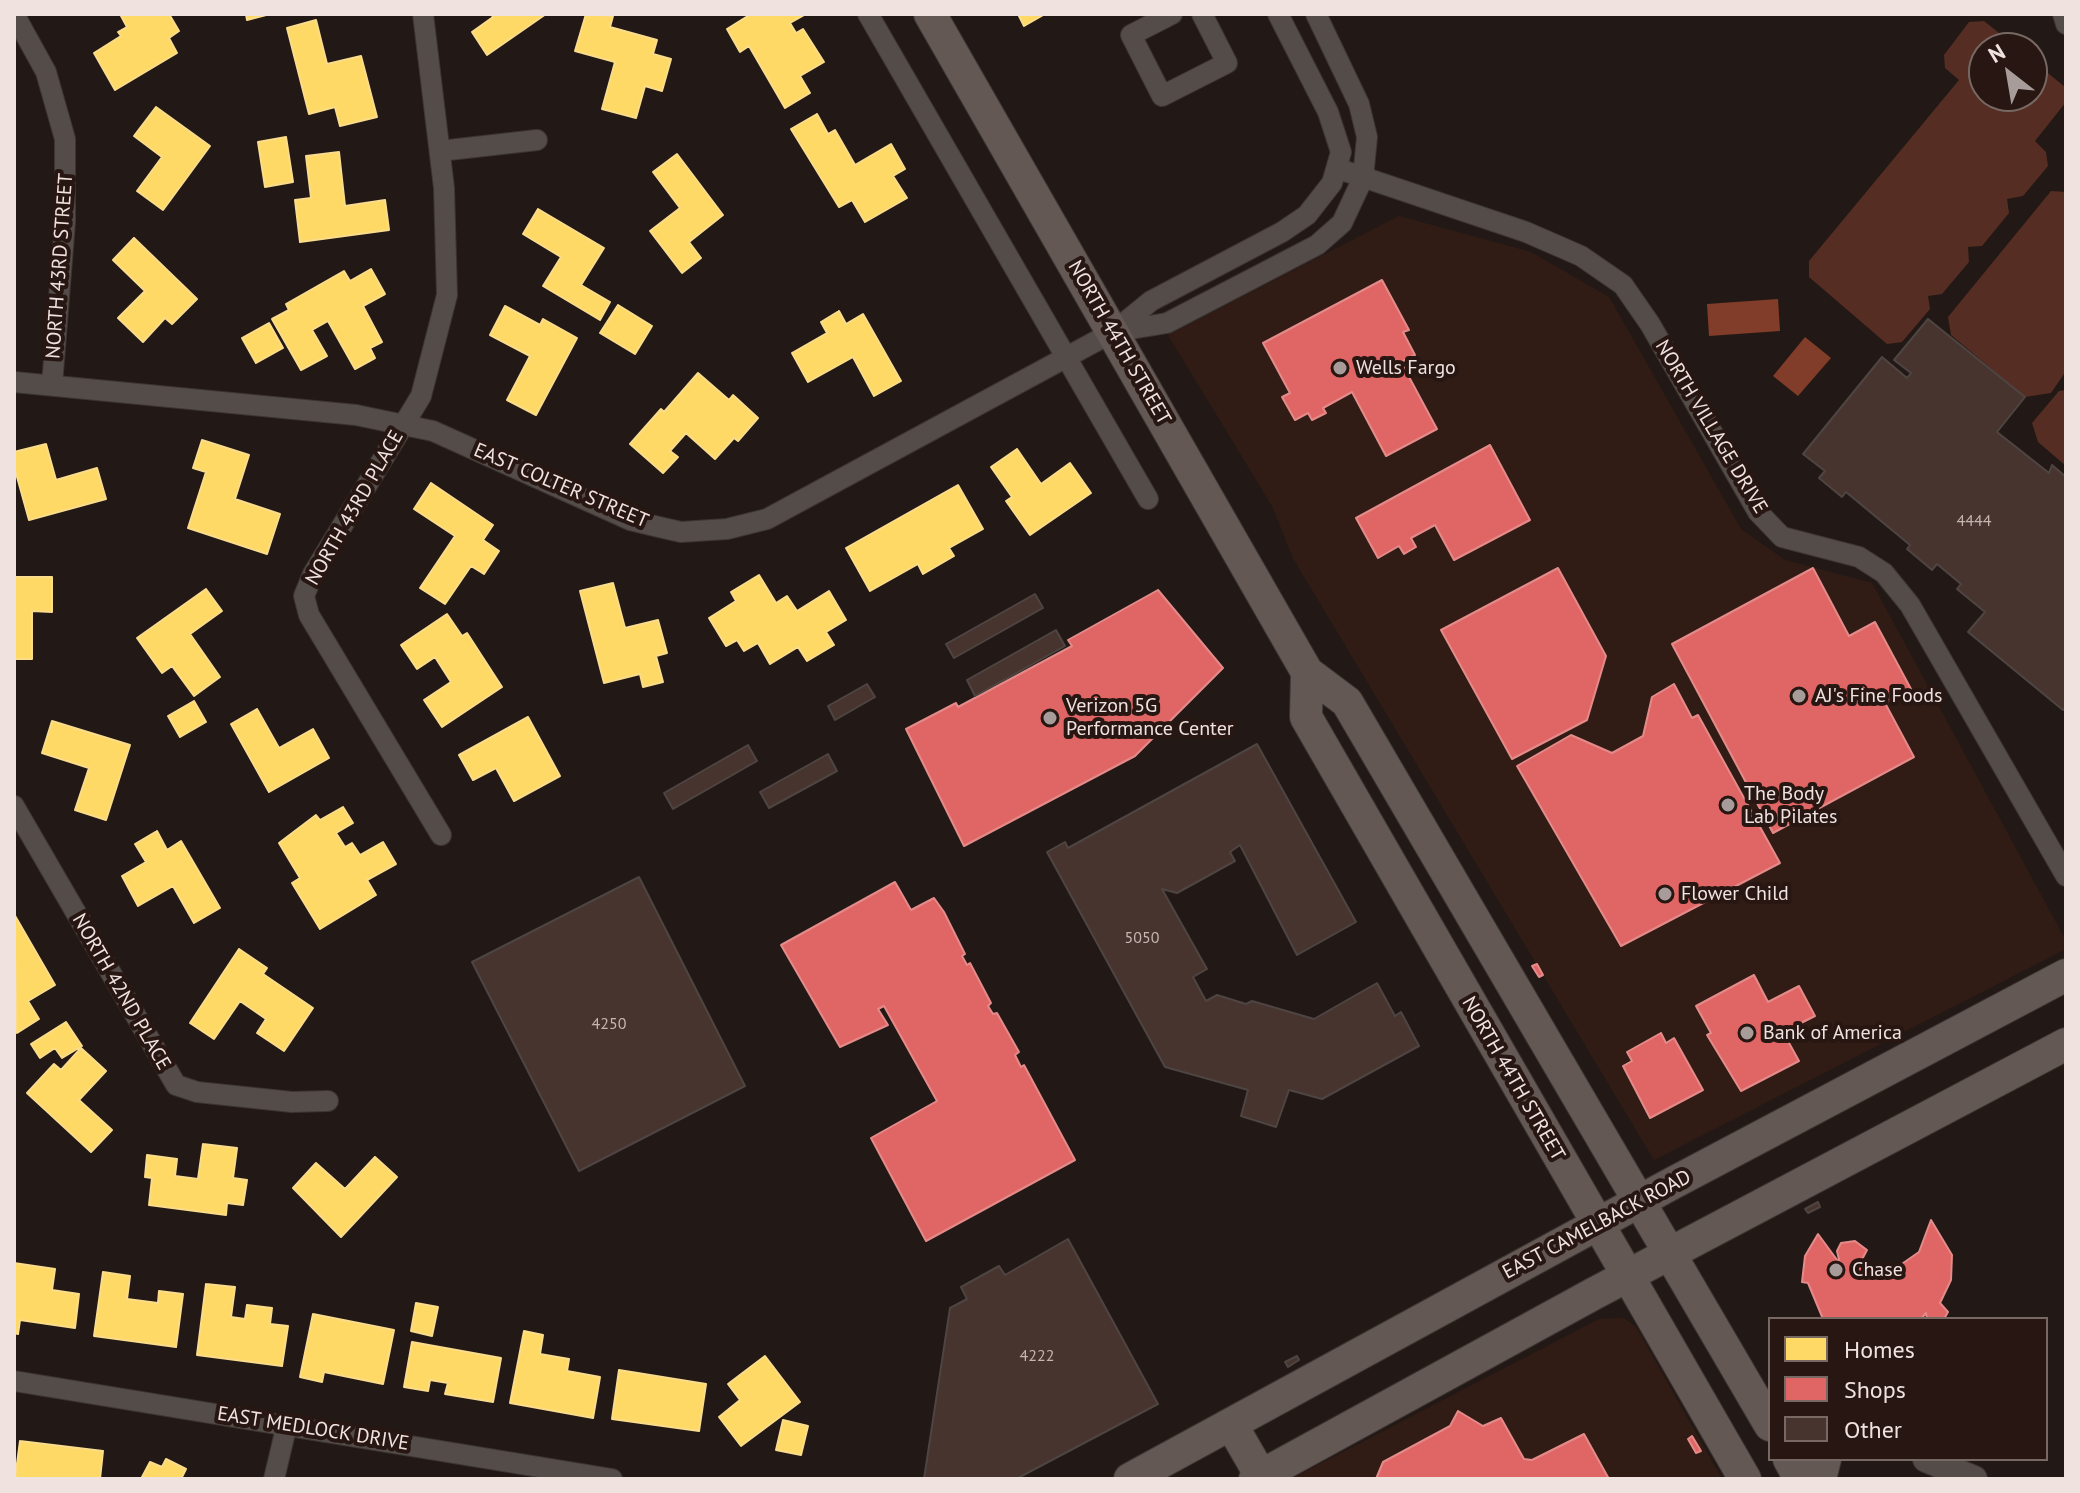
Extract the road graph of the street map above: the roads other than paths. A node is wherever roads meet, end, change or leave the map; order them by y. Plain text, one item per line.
1 (14, 14) edge
2 (423, 14) edge
3 (868, 14) edge
4 (930, 14) edge
5 (1172, 14) edge
6 (1202, 14) edge
7 (1278, 14) edge
8 (1316, 14) edge
9 (2063, 14) edge
10 (2066, 24) edge
11 (537, 140) dead end
12 (440, 151) junction
13 (1339, 169) junction
14 (1363, 178) junction
15 (1113, 332) junction
16 (1066, 358) junction
17 (14, 382) edge
18 (52, 385) junction
19 (402, 425) junction
20 (1148, 499) dead end
21 (1307, 672) junction
22 (14, 806) edge
23 (441, 835) dead end
24 (2066, 876) edge
25 (2066, 975) edge
26 (2066, 1044) edge
27 (328, 1101) dead end
28 (1641, 1200) junction
29 (1597, 1224) junction
30 (1672, 1254) junction
31 (1627, 1277) junction
32 (14, 1381) edge
33 (1767, 1415) edge
34 (287, 1424) junction
35 (1231, 1424) junction
36 (1790, 1461) edge
37 (1931, 1461) edge
38 (1258, 1478) edge
39 (274, 1479) edge
40 (612, 1479) edge
41 (1130, 1479) edge
42 (1745, 1479) edge
43 (1800, 1479) edge
44 (1974, 1479) edge

1 - 18 street, NORTH 43RD STREET
2 - 12 street, NORTH 43RD PLACE
3 - 16 street
4 - 15 main road, NORTH 44TH STREET
5 - 6 street
7 - 13 street
8 - 14 street
9 - 10 street
11 - 12 street
12 - 19 street, NORTH 43RD PLACE
13 - 14 street, NORTH VILLAGE DRIVE
13 - 15 street, EAST COLTER STREET
14 - 15 street, EAST COLTER STREET
14 - 24 street, NORTH VILLAGE DRIVE
15 - 16 street, EAST COLTER STREET
15 - 21 main road, NORTH 44TH STREET
16 - 19 street, EAST COLTER STREET
16 - 20 street
17 - 18 street, EAST COLTER STREET
18 - 19 street, EAST COLTER STREET
19 - 23 street, NORTH 43RD PLACE
21 - 28 main road, NORTH 44TH STREET
21 - 29 main road, NORTH 44TH STREET
22 - 27 street, NORTH 42ND PLACE
25 - 28 main road, EAST CAMELBACK ROAD
26 - 30 main road
28 - 29 main road, EAST CAMELBACK ROAD
28 - 30 main road, NORTH 44TH STREET
29 - 31 main road, NORTH 44TH STREET
29 - 35 main road, EAST CAMELBACK ROAD
30 - 31 main road
30 - 33 main road, NORTH 44TH STREET
31 - 38 main road
31 - 42 main road, NORTH 44TH STREET
32 - 34 street, EAST MEDLOCK DRIVE
34 - 39 street
34 - 40 street, EAST MEDLOCK DRIVE
35 - 38 main road
35 - 41 main road, EAST CAMELBACK ROAD
36 - 43 main road
37 - 44 street

